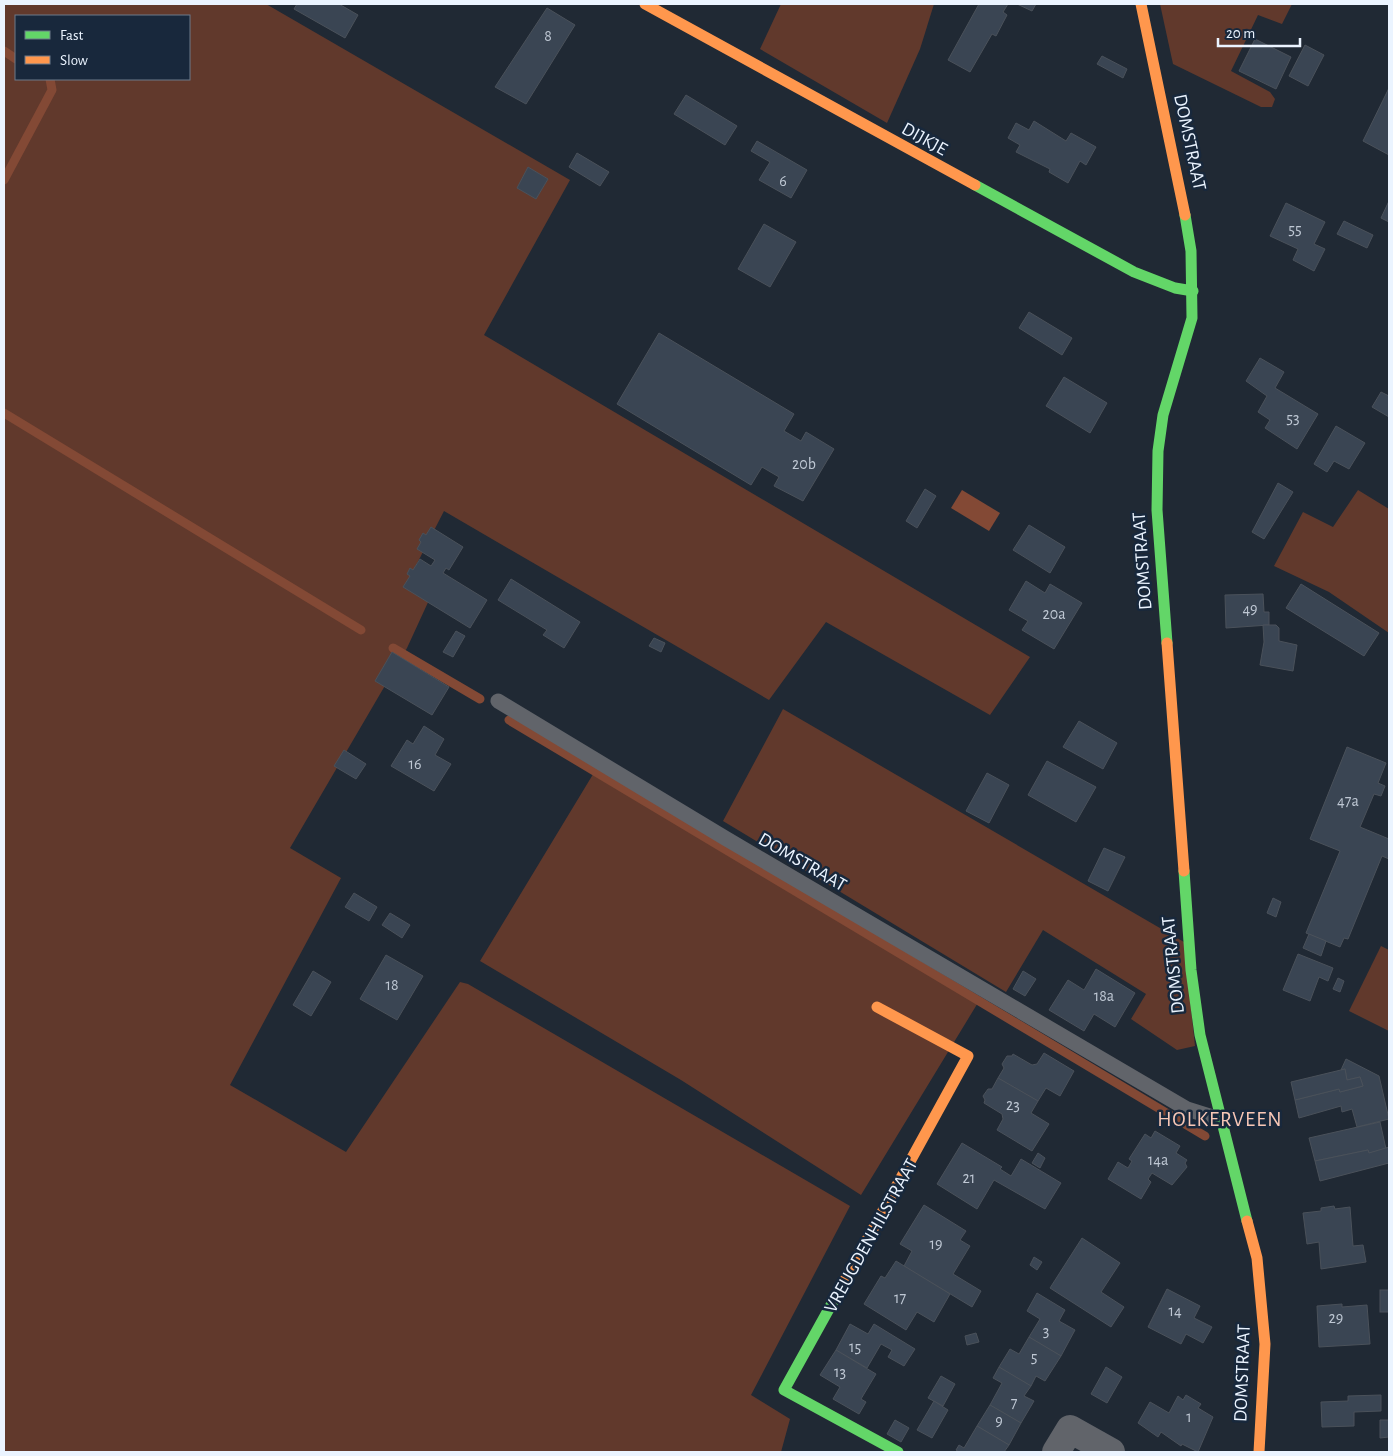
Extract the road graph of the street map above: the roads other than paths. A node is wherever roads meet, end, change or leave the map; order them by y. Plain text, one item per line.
1 (645, 4) edge
2 (1141, 4) edge
3 (1193, 291) junction
4 (498, 700) dead end
5 (877, 1007) dead end
6 (1222, 1120) junction
7 (898, 1452) edge
8 (1056, 1452) edge
9 (1111, 1452) edge
10 (1260, 1452) edge

1 - 3 street, DIJKJE
2 - 3 street, DOMSTRAAT
3 - 6 street, DOMSTRAAT
4 - 6 lane, DOMSTRAAT
5 - 7 street, VREUGDENHILSTRAAT
6 - 10 street, DOMSTRAAT
8 - 9 street

